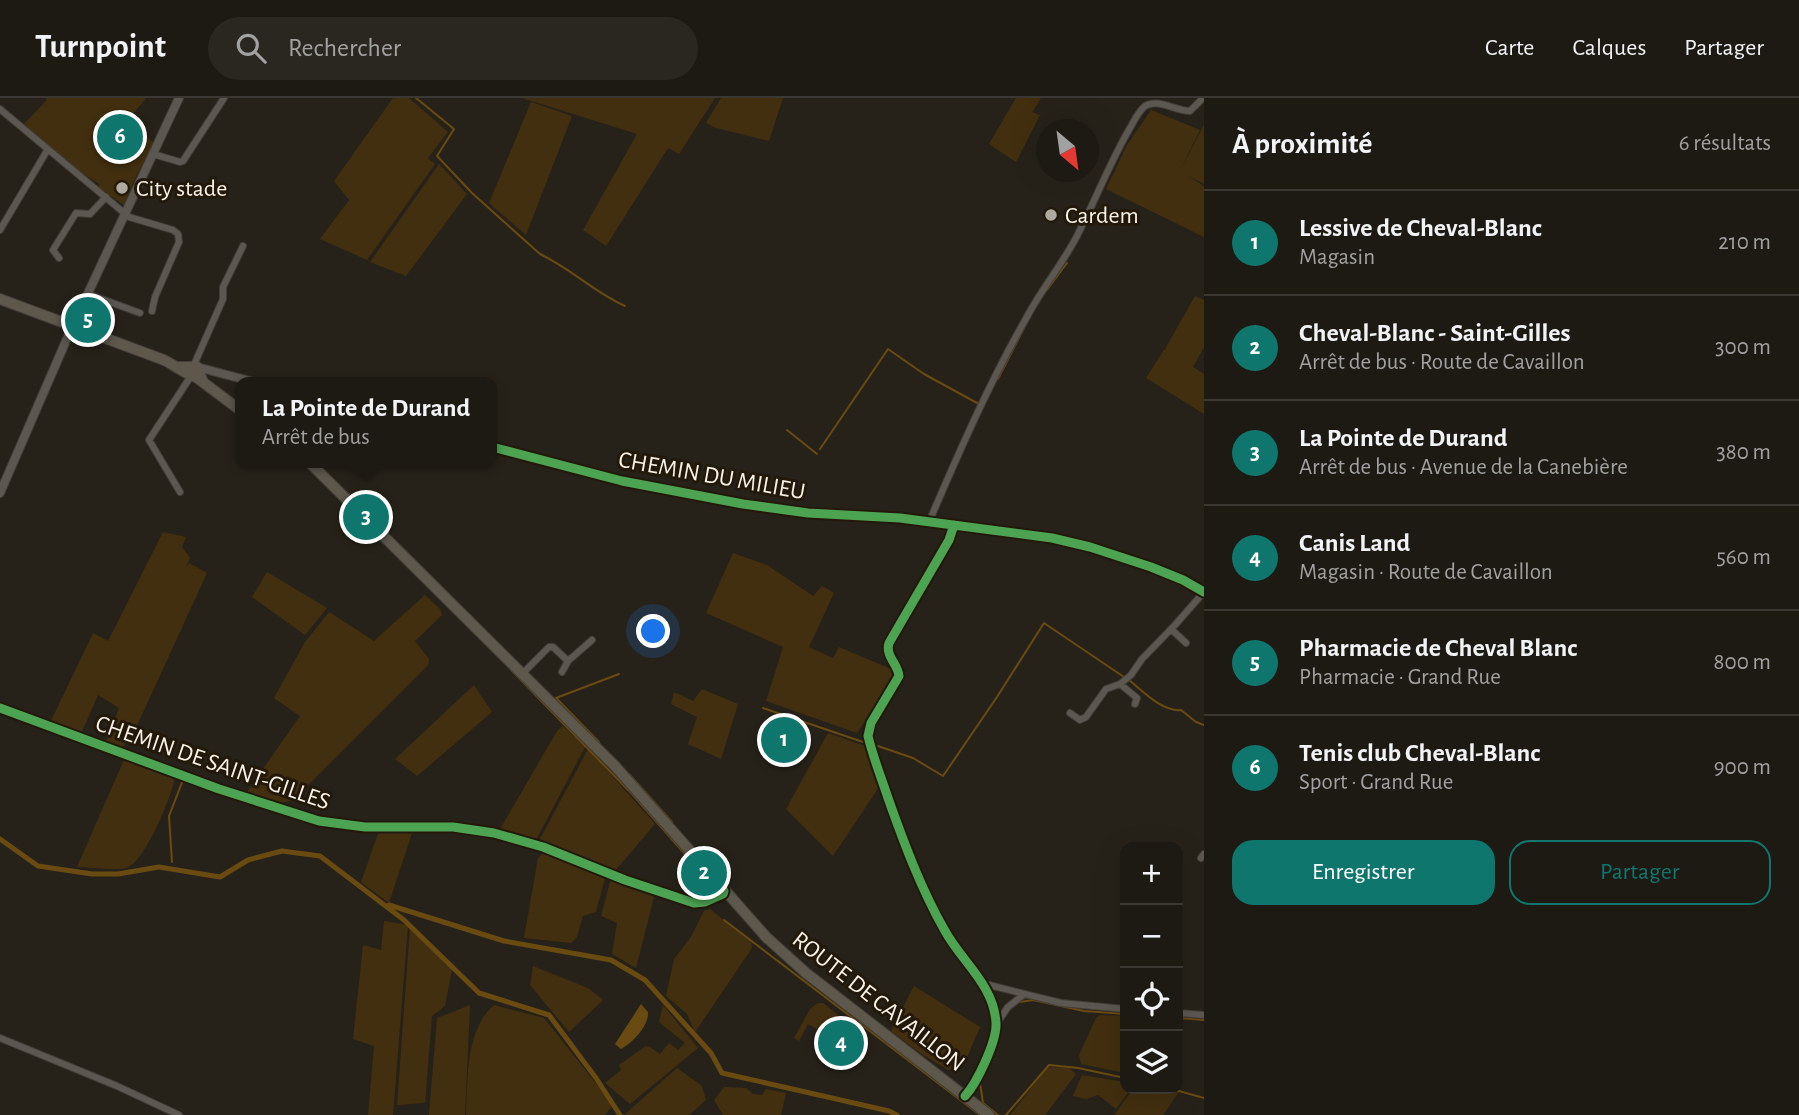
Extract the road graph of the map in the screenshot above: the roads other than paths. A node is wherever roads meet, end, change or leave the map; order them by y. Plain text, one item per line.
1 (179, 98) edge
2 (224, 98) edge
3 (1202, 98) edge
4 (0, 109) edge
5 (48, 149) junction
6 (153, 154) junction
7 (106, 197) junction
8 (125, 213) junction
9 (0, 230) edge
10 (243, 246) dead end
11 (59, 258) dead end
12 (88, 294) junction
13 (0, 299) edge
14 (152, 311) dead end
15 (140, 313) dead end
16 (73, 327) junction
17 (194, 372) junction
18 (235, 379) edge
19 (235, 406) edge
20 (497, 448) edge
21 (315, 468) edge
22 (180, 492) dead end
23 (0, 493) edge
24 (929, 522) junction
25 (954, 525) junction
26 (1204, 592) edge
27 (1171, 629) junction
28 (592, 640) dead end
29 (1186, 643) dead end
30 (569, 662) junction
31 (562, 672) dead end
32 (522, 674) junction
33 (1119, 684) junction
34 (1135, 704) dead end
35 (0, 708) edge
36 (1070, 713) dead end
37 (721, 889) junction
38 (700, 901) junction
39 (768, 939) junction
40 (983, 983) junction
41 (1023, 995) junction
42 (1120, 1009) edge
43 (1183, 1013) edge
44 (1204, 1015) edge
45 (996, 1025) junction
46 (0, 1038) edge
47 (965, 1096) junction
48 (179, 1115) edge
49 (989, 1115) edge

1 - 6 street
2 - 6 street
3 - 24 street
4 - 5 street
5 - 7 street
5 - 9 street
6 - 8 street
7 - 8 street
7 - 11 street
8 - 12 street
8 - 14 street
10 - 17 street
12 - 15 street
12 - 16 street
13 - 16 main road
16 - 17 main road
16 - 23 street
17 - 18 street
17 - 19 main road
17 - 22 street
20 - 24 street, CHEMIN DU MILIEU
21 - 32 main road, ROUTE DE CAVAILLON
24 - 25 street, CHEMIN DU MILIEU
25 - 26 street, CHEMIN DU MILIEU
25 - 40 street
26 - 27 street
27 - 29 street
27 - 33 street
28 - 30 street
30 - 31 street
30 - 32 street
32 - 37 main road, ROUTE DE CAVAILLON
33 - 34 street
33 - 36 street
35 - 38 street, CHEMIN DE SAINT-GILLES
37 - 38 street
37 - 38 street
37 - 39 main road, ROUTE DE CAVAILLON
37 - 39 main road, ROUTE DE CAVAILLON
39 - 47 main road, ROUTE DE CAVAILLON
40 - 41 street
40 - 45 street
41 - 42 street
41 - 45 street
43 - 44 street
45 - 47 street
46 - 48 street
47 - 49 main road, ROUTE DE CAVAILLON

